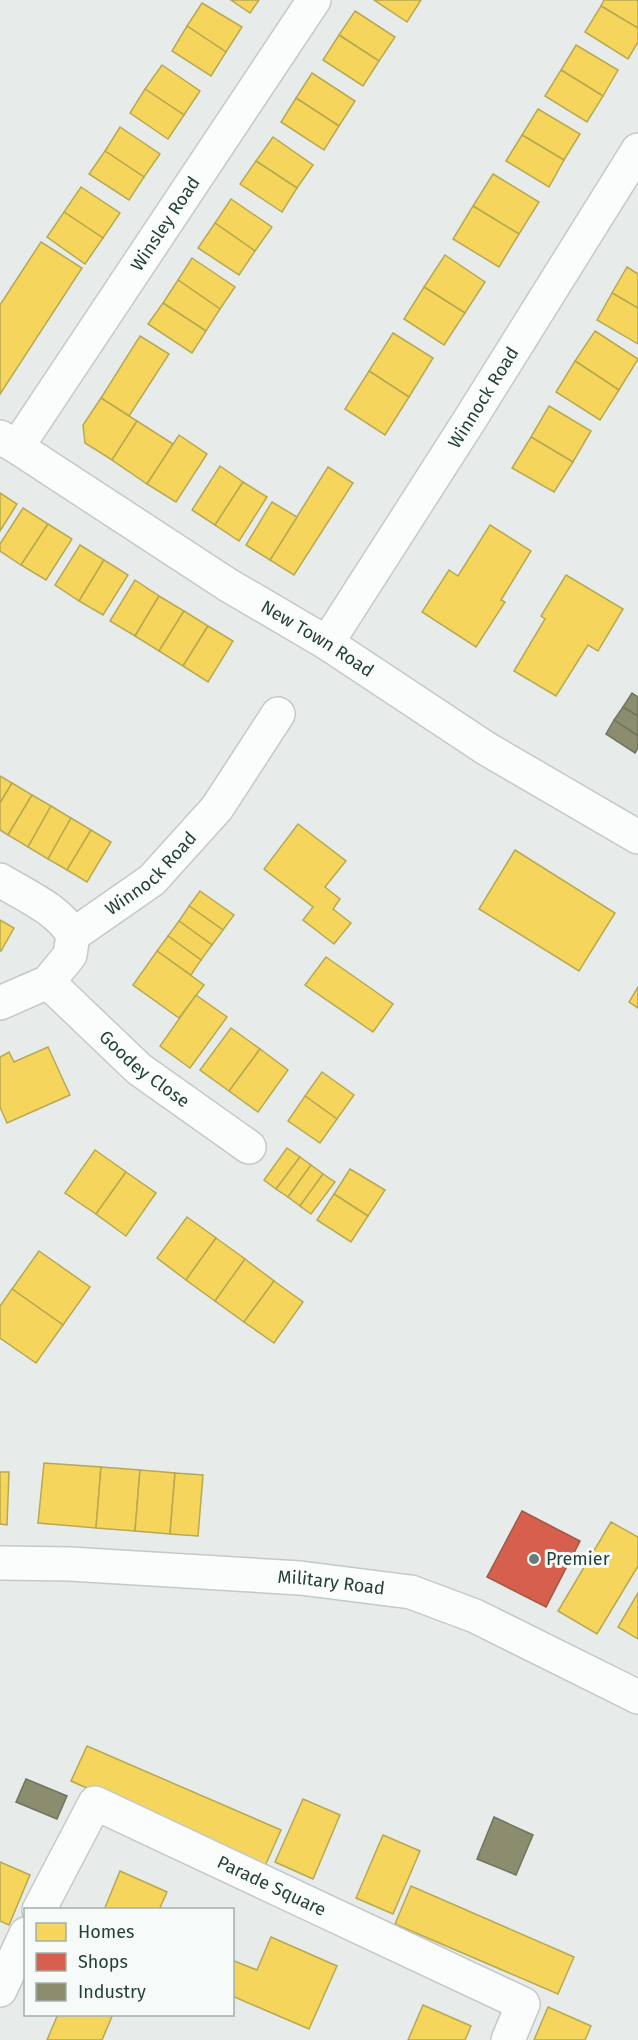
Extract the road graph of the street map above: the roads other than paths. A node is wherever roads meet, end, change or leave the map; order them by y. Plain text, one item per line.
1 (315, 0) edge
2 (638, 150) edge
3 (9, 442) edge
4 (327, 643) junction
5 (278, 714) dead end
6 (638, 837) edge
7 (0, 880) edge
8 (73, 935) junction
9 (48, 982) junction
10 (0, 1003) edge
11 (249, 1147) dead end
12 (0, 1563) edge
13 (638, 1697) edge
14 (40, 1908) edge
15 (14, 1945) edge
16 (0, 1990) edge
17 (508, 2040) edge

1 - 3 street, Winsley Road
2 - 4 street, Winnock Road
3 - 4 street, New Town Road
4 - 6 street, New Town Road
5 - 8 street, Winnock Road
7 - 8 street
8 - 9 street
9 - 10 street
9 - 11 street, Goodey Close
12 - 13 street, Military Road
14 - 17 street, Parade Square
15 - 16 street

